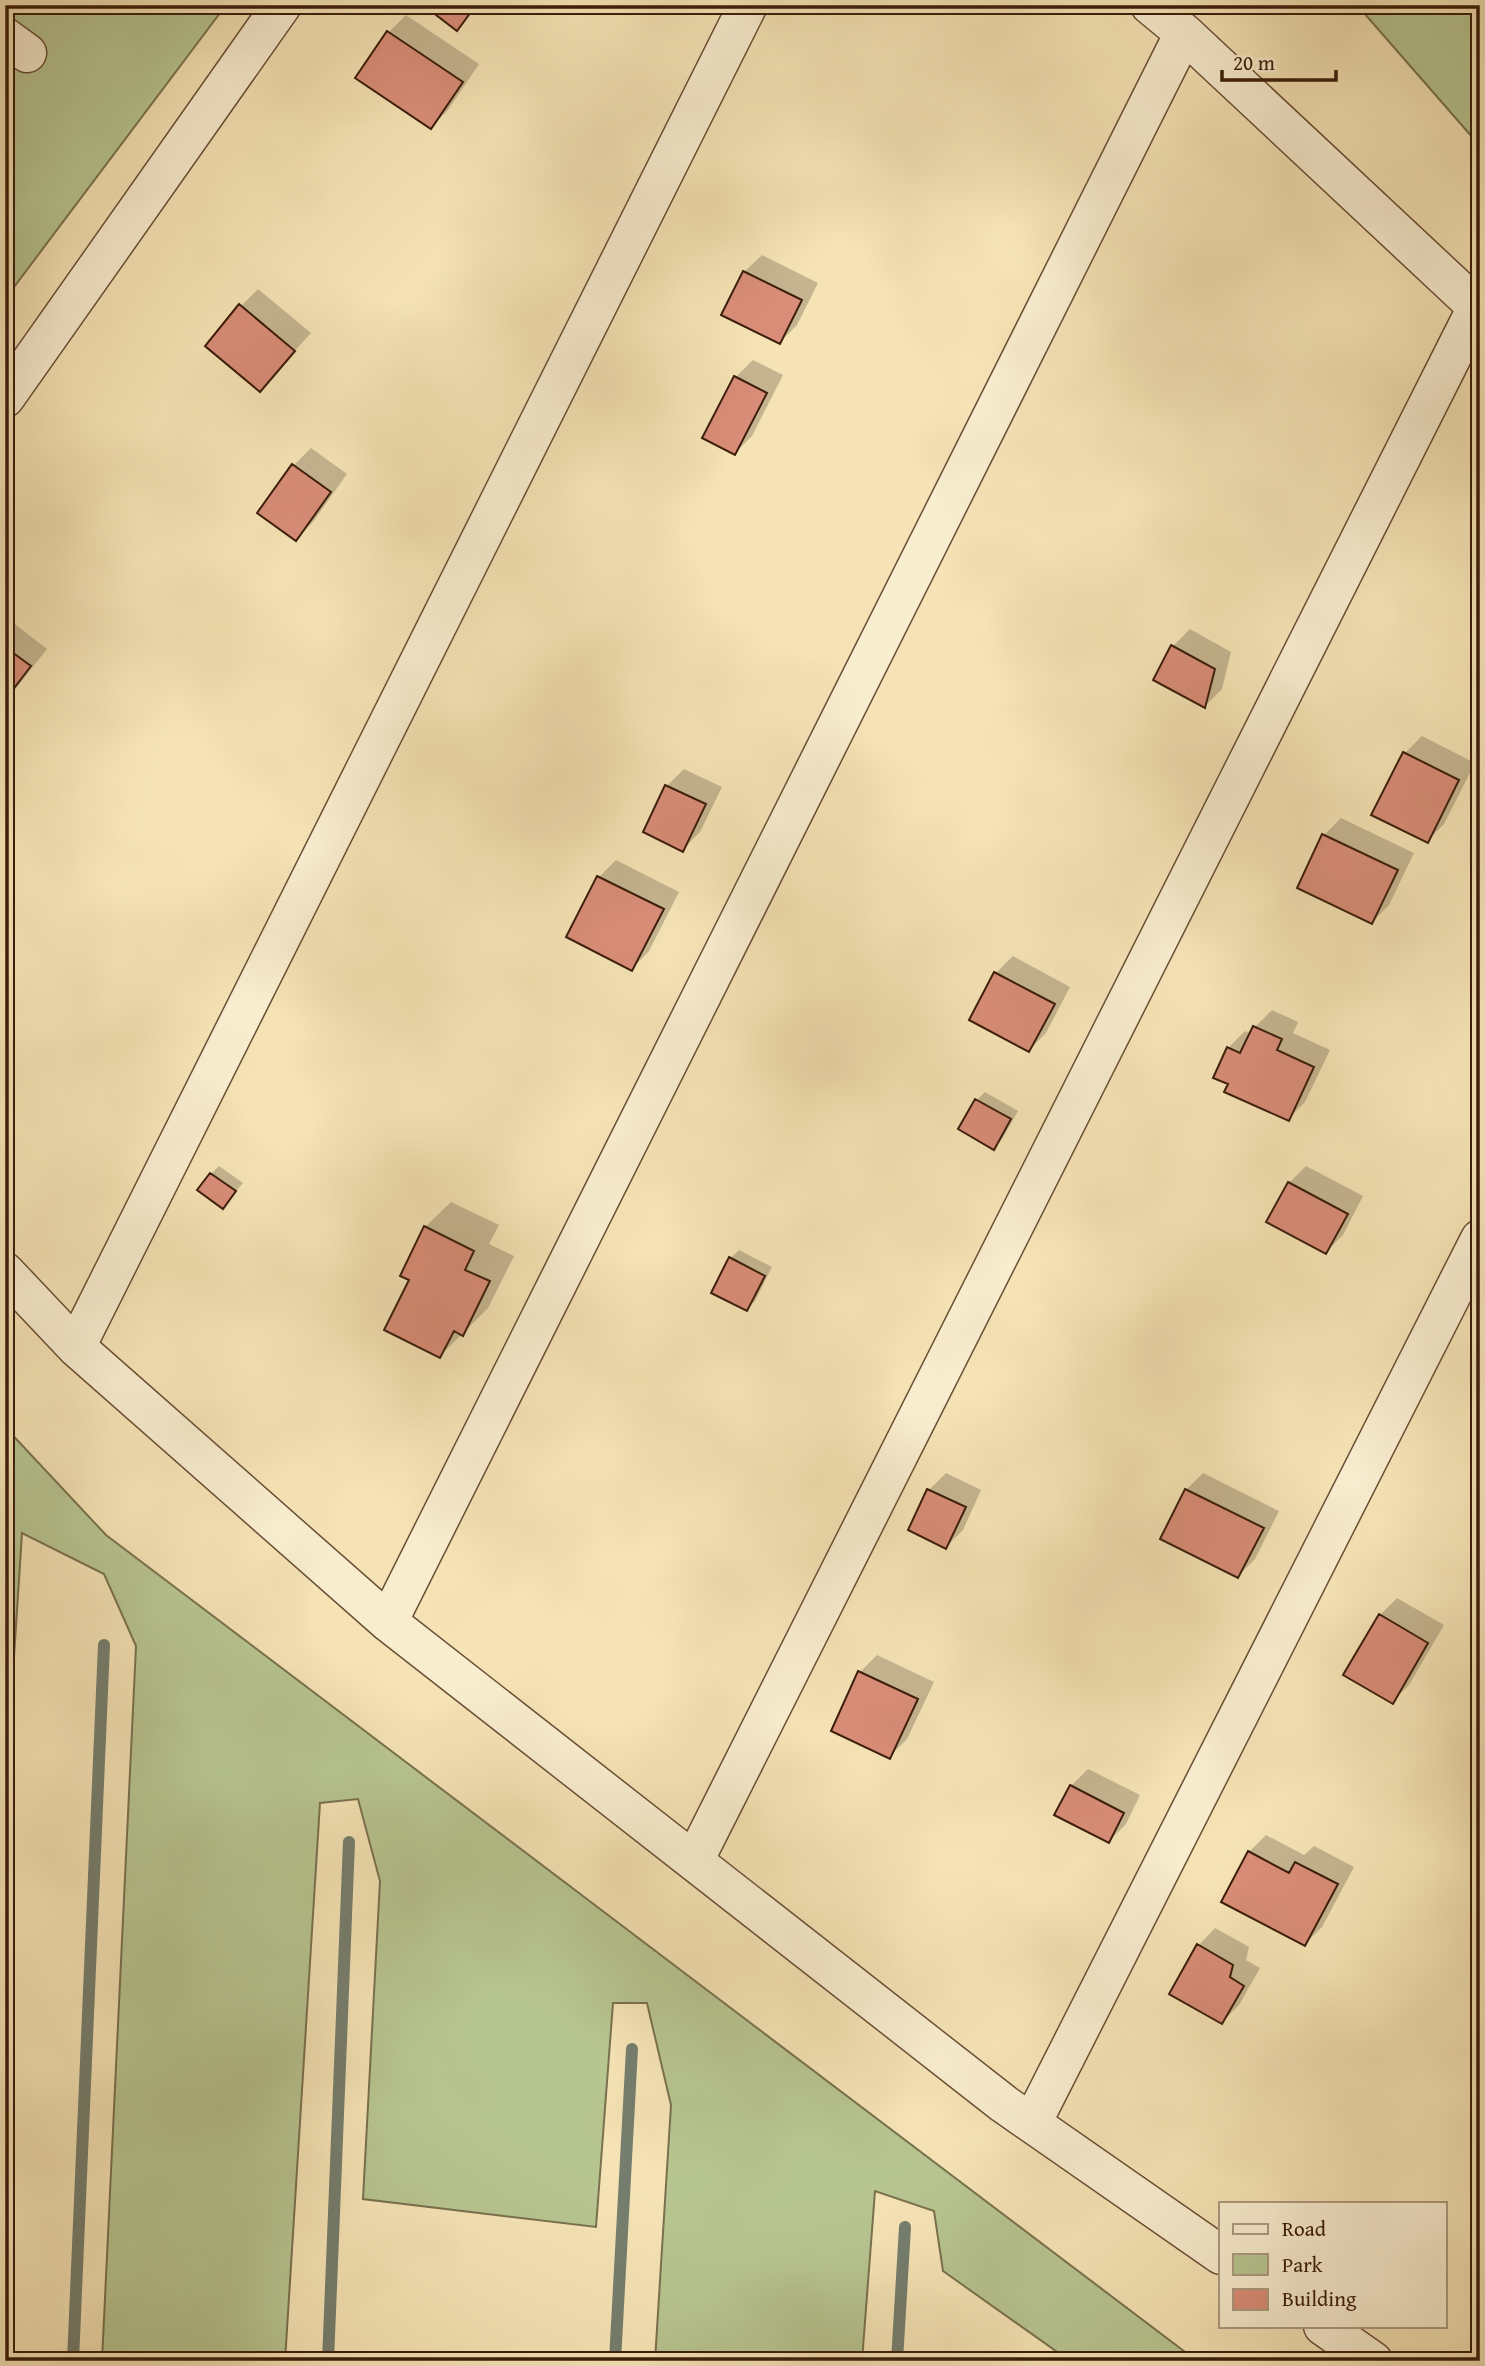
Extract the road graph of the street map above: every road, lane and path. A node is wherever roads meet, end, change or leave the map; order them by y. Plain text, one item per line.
1 (282, 5) edge
2 (748, 5) edge
3 (1150, 5) edge
4 (1184, 33) junction
5 (5, 398) edge
6 (1480, 1239) edge
7 (5, 1272) edge
8 (76, 1348) junction
9 (388, 1622) junction
10 (694, 1861) junction
11 (1032, 2123) junction
12 (1219, 2254) edge
13 (1326, 2328) edge
14 (1373, 2361) edge

1 - 5 street
2 - 8 street
3 - 4 street
4 - 9 street
4 - 10 street
6 - 11 street
7 - 8 street
8 - 9 street
9 - 10 street
10 - 11 street
11 - 12 street
13 - 14 street

